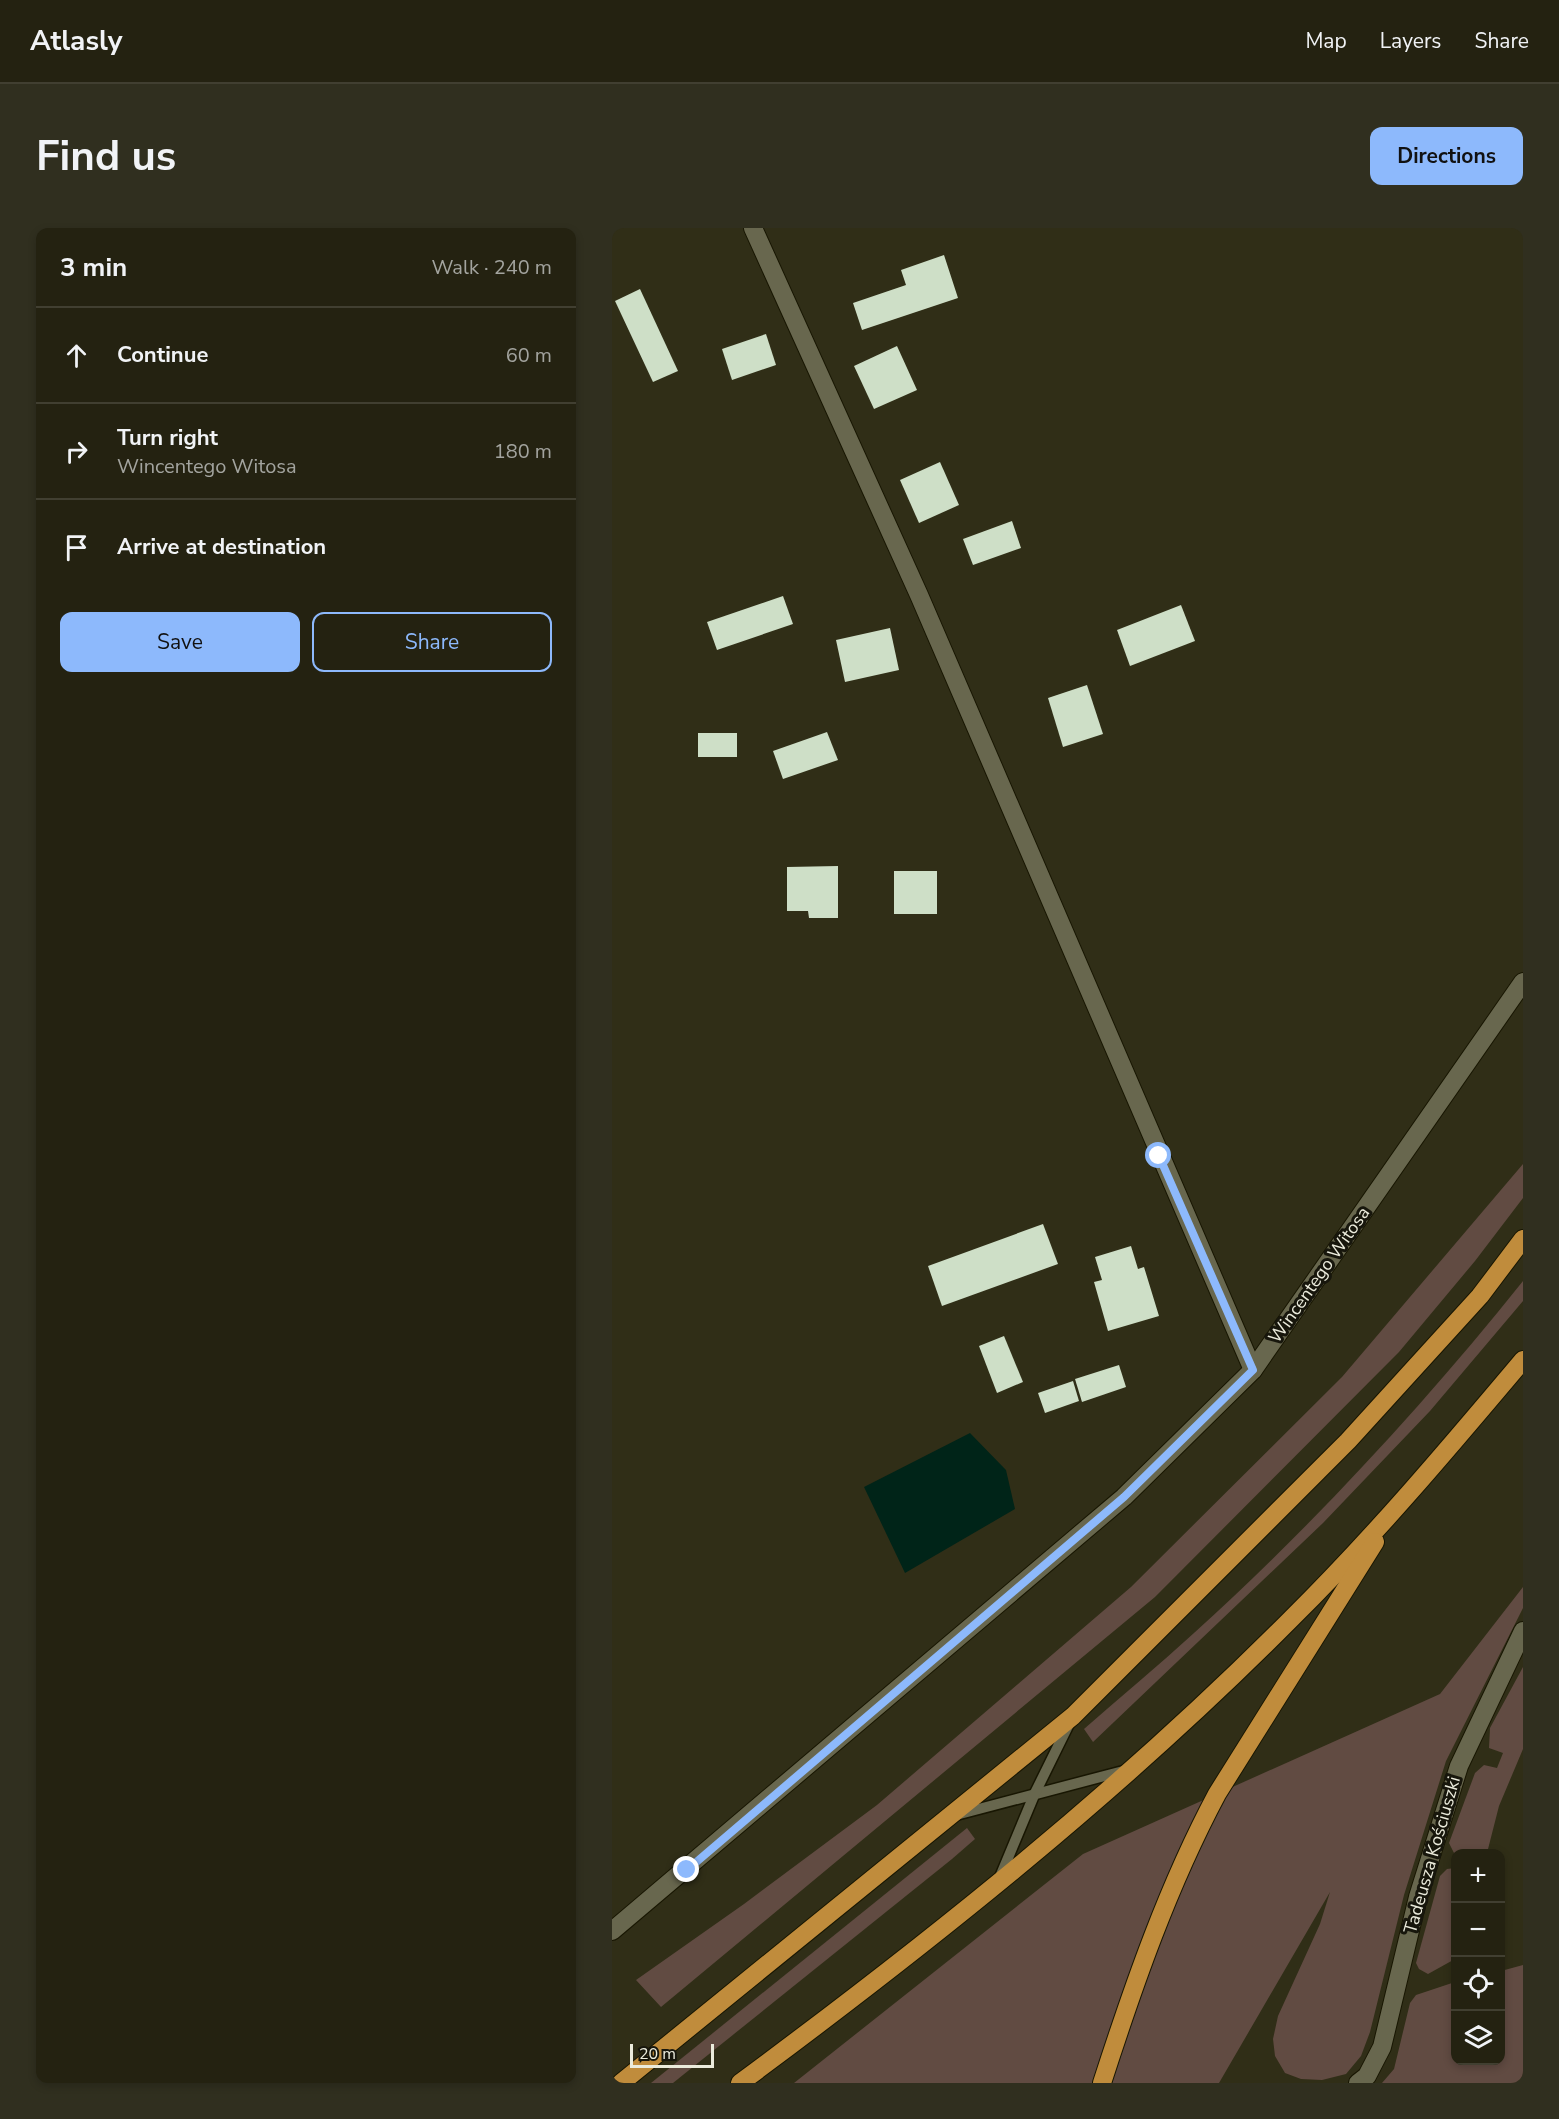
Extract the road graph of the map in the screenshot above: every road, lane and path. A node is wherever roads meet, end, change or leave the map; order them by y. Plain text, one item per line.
1 (753, 228) edge
2 (1523, 982) edge
3 (1523, 1239) edge
4 (1523, 1360) edge
5 (1253, 1370) junction
6 (1396, 1507) junction
7 (1523, 1631) edge
8 (1073, 1716) junction
9 (1133, 1769) junction
10 (1035, 1793) junction
11 (950, 1817) junction
12 (998, 1883) junction
13 (612, 1931) edge
14 (621, 2083) edge
15 (740, 2083) edge
16 (1102, 2083) edge
17 (1358, 2083) edge

1 - 5 street
2 - 5 street, Wincentego Witosa
3 - 8 highway
4 - 6 highway
5 - 13 street, Wincentego Witosa
6 - 9 highway
6 - 16 highway
7 - 17 street, Tadeusza Kościuszki
8 - 10 lane
8 - 11 highway
9 - 10 lane
9 - 12 highway
10 - 11 lane
10 - 12 lane
11 - 14 highway
12 - 15 highway

